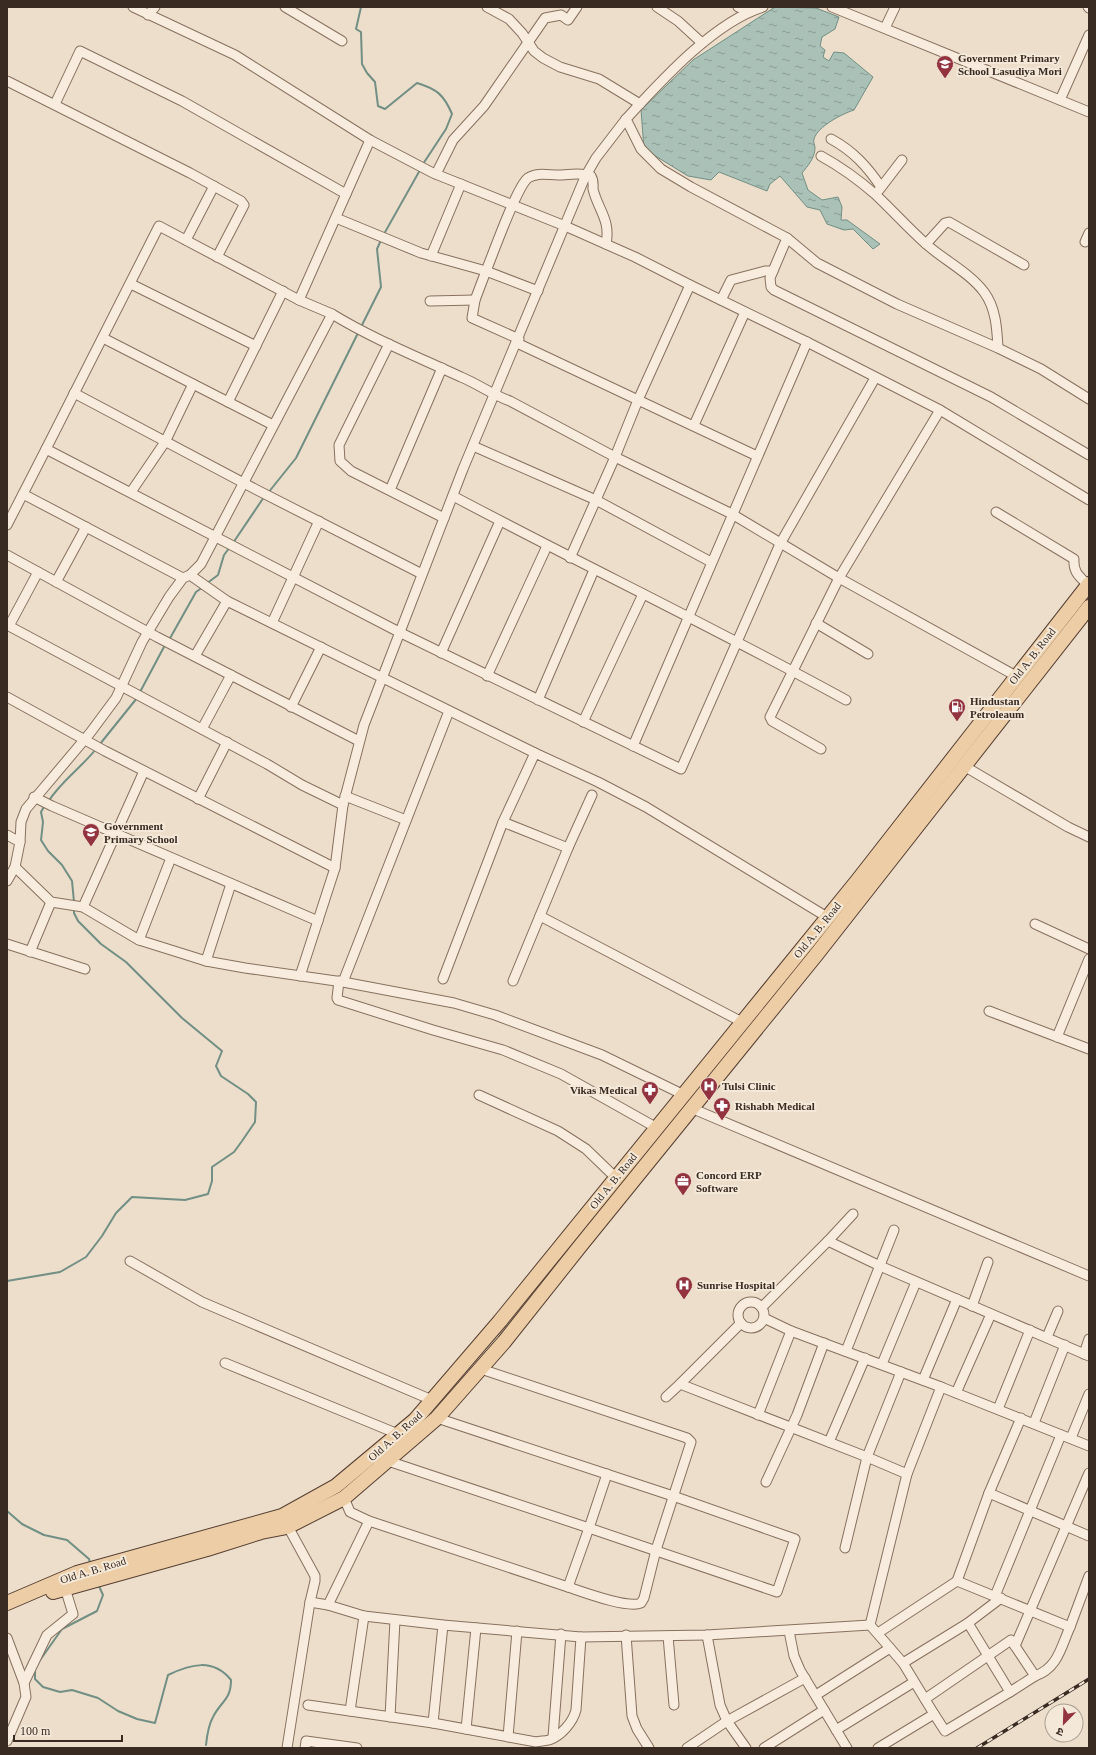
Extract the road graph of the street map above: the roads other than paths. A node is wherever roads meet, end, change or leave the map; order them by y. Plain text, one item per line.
1 (133, 7) edge
2 (155, 7) edge
3 (285, 7) edge
4 (487, 7) edge
5 (577, 7) edge
6 (656, 7) edge
7 (738, 7) edge
8 (761, 7) edge
9 (832, 7) edge
10 (895, 7) edge
11 (504, 10) edge
12 (749, 12) junction
13 (148, 15) junction
14 (885, 28) junction
15 (1089, 35) edge
16 (342, 41) dead end
17 (527, 43) junction
18 (702, 43) junction
19 (7, 81) edge
20 (1060, 100) junction
21 (55, 104) junction
22 (640, 104) junction
23 (1089, 112) edge
24 (626, 119) junction
25 (831, 139) dead end
26 (370, 140) junction
27 (821, 156) dead end
28 (902, 160) dead end
29 (435, 174) junction
30 (587, 174) junction
31 (461, 184) junction
32 (214, 186) junction
33 (879, 191) junction
34 (346, 194) junction
35 (513, 205) junction
36 (336, 218) junction
37 (565, 226) junction
38 (1089, 233) edge
39 (787, 238) junction
40 (186, 240) junction
41 (1085, 242) dead end
42 (606, 244) junction
43 (926, 244) junction
44 (431, 256) junction
45 (218, 257) junction
46 (1024, 265) dead end
47 (486, 271) junction
48 (773, 271) junction
49 (131, 284) junction
50 (690, 285) junction
51 (283, 291) junction
52 (538, 291) junction
53 (299, 300) junction
54 (475, 300) junction
55 (721, 300) junction
56 (430, 301) dead end
57 (745, 312) junction
58 (332, 314) junction
59 (103, 338) junction
60 (518, 341) junction
61 (807, 342) junction
62 (389, 344) junction
63 (256, 346) junction
64 (998, 348) junction
65 (442, 368) junction
66 (875, 378) junction
67 (193, 384) junction
68 (74, 393) junction
69 (495, 396) junction
70 (1089, 399) edge
71 (638, 400) junction
72 (228, 402) junction
73 (940, 410) junction
74 (273, 425) junction
75 (694, 425) junction
76 (165, 442) junction
77 (473, 446) junction
78 (46, 449) junction
79 (1089, 455) edge
80 (615, 456) junction
81 (757, 456) junction
82 (244, 483) junction
83 (390, 490) junction
84 (131, 492) junction
85 (23, 494) junction
86 (453, 496) junction
87 (596, 500) junction
88 (1089, 500) edge
89 (996, 512) dead end
90 (732, 514) junction
91 (444, 518) junction
92 (319, 521) junction
93 (500, 521) junction
94 (7, 525) edge
95 (86, 527) junction
96 (220, 540) junction
97 (780, 544) junction
98 (547, 546) junction
99 (7, 555) edge
100 (570, 558) junction
101 (711, 562) junction
102 (594, 570) junction
103 (38, 572) junction
104 (422, 574) junction
105 (187, 576) junction
106 (292, 578) junction
107 (839, 578) junction
108 (56, 582) junction
109 (1088, 584) edge
110 (643, 594) junction
111 (227, 601) junction
112 (1089, 607) edge
113 (689, 617) junction
114 (272, 623) junction
115 (816, 623) junction
116 (8, 626) edge
117 (148, 632) junction
118 (399, 632) junction
119 (737, 643) junction
120 (321, 647) junction
121 (441, 653) junction
122 (868, 654) dead end
123 (195, 656) junction
124 (792, 671) junction
125 (231, 675) junction
126 (487, 676) junction
127 (1016, 676) junction
128 (383, 679) junction
129 (121, 686) junction
130 (7, 697) edge
131 (538, 700) junction
132 (846, 700) dead end
133 (291, 707) junction
134 (449, 711) junction
135 (583, 722) junction
136 (202, 729) junction
137 (85, 739) junction
138 (227, 742) junction
139 (359, 742) junction
140 (633, 746) junction
141 (821, 749) dead end
142 (534, 753) junction
143 (964, 766) junction
144 (144, 770) junction
145 (592, 795) dead end
146 (345, 796) junction
147 (38, 799) junction
148 (198, 799) junction
149 (343, 805) junction
150 (406, 820) junction
151 (503, 822) junction
152 (115, 834) junction
153 (7, 835) edge
154 (1089, 837) edge
155 (20, 842) junction
156 (568, 848) junction
157 (171, 858) junction
158 (15, 867) junction
159 (335, 868) junction
160 (7, 881) edge
161 (230, 884) junction
162 (51, 902) junction
163 (79, 907) junction
164 (540, 916) junction
165 (827, 917) junction
166 (318, 921) junction
167 (1035, 924) dead end
168 (139, 940) junction
169 (7, 944) edge
170 (1089, 949) edge
171 (30, 952) junction
172 (1089, 959) edge
173 (206, 961) junction
174 (85, 969) dead end
175 (300, 976) junction
176 (443, 979) dead end
177 (341, 981) junction
178 (513, 981) dead end
179 (989, 1011) dead end
180 (742, 1022) junction
181 (1057, 1037) junction
182 (1089, 1049) edge
183 (479, 1095) dead end
184 (684, 1095) junction
185 (691, 1108) junction
186 (657, 1128) junction
187 (616, 1178) junction
188 (853, 1214) dead end
189 (894, 1230) dead end
190 (828, 1241) junction
191 (130, 1261) dead end
192 (988, 1262) dead end
193 (880, 1266) junction
194 (1089, 1276) edge
195 (916, 1282) junction
196 (956, 1299) junction
197 (972, 1306) junction
198 (762, 1307) junction
199 (1058, 1311) dead end
200 (991, 1314) junction
201 (764, 1318) junction
202 (500, 1321) junction
203 (741, 1323) junction
204 (1030, 1330) junction
205 (792, 1331) junction
206 (511, 1332) junction
207 (1047, 1337) junction
208 (1089, 1339) edge
209 (824, 1343) junction
210 (1066, 1345) junction
211 (846, 1351) junction
212 (1087, 1355) edge
213 (865, 1358) junction
214 (225, 1363) dead end
215 (882, 1364) junction
216 (481, 1369) junction
217 (901, 1372) junction
218 (923, 1380) junction
219 (680, 1384) junction
220 (941, 1387) junction
221 (956, 1393) junction
222 (1089, 1394) edge
223 (666, 1397) dead end
224 (432, 1400) junction
225 (998, 1409) junction
226 (758, 1414) junction
227 (437, 1418) junction
228 (1021, 1418) junction
229 (1034, 1423) junction
230 (792, 1427) junction
231 (398, 1434) junction
232 (1061, 1434) junction
233 (1071, 1438) junction
234 (829, 1442) junction
235 (1089, 1446) edge
236 (867, 1457) junction
237 (388, 1461) junction
238 (1089, 1473) edge
239 (607, 1474) junction
240 (907, 1474) junction
241 (766, 1482) dead end
242 (989, 1493) junction
243 (673, 1496) junction
244 (344, 1498) junction
245 (1029, 1510) junction
246 (369, 1521) junction
247 (285, 1522) junction
248 (1066, 1526) junction
249 (589, 1528) junction
250 (1089, 1536) edge
251 (845, 1548) dead end
252 (656, 1550) junction
253 (1089, 1576) edge
254 (79, 1578) junction
255 (957, 1581) junction
256 (568, 1587) junction
257 (65, 1588) junction
258 (998, 1597) junction
259 (7, 1602) edge
260 (310, 1602) junction
261 (328, 1605) junction
262 (1031, 1611) junction
263 (7, 1612) edge
264 (364, 1616) junction
265 (395, 1620) junction
266 (968, 1623) junction
267 (870, 1625) junction
268 (444, 1626) junction
269 (1070, 1626) junction
270 (476, 1628) junction
271 (517, 1631) junction
272 (789, 1631) junction
273 (878, 1633) junction
274 (561, 1634) junction
275 (707, 1635) junction
276 (626, 1636) junction
277 (668, 1636) junction
278 (581, 1637) junction
279 (7, 1638) edge
280 (1015, 1646) junction
281 (890, 1648) junction
282 (988, 1656) junction
283 (903, 1663) junction
284 (1035, 1676) junction
285 (805, 1678) junction
286 (914, 1682) junction
287 (24, 1683) junction
288 (1010, 1692) junction
289 (816, 1695) junction
290 (925, 1699) junction
291 (308, 1705) dead end
292 (674, 1705) dead end
293 (824, 1710) junction
294 (350, 1711) junction
295 (934, 1714) junction
296 (390, 1717) junction
297 (727, 1721) junction
298 (432, 1723) junction
299 (466, 1729) junction
300 (836, 1730) junction
301 (508, 1737) junction
302 (553, 1738) junction
303 (7, 1741) edge
304 (287, 1748) edge
305 (305, 1748) edge
306 (356, 1748) edge
307 (649, 1748) edge
308 (687, 1748) edge
309 (746, 1748) edge
310 (764, 1748) edge
311 (846, 1748) edge
312 (878, 1748) edge

1 - 13 street
2 - 13 street
3 - 16 street
4 - 11 street
5 - 17 street
6 - 18 street
7 - 12 street
8 - 12 street
9 - 14 street
10 - 14 street
11 - 17 street
12 - 18 street
13 - 26 street
14 - 20 street
15 - 20 street
17 - 22 street
17 - 29 street
18 - 22 street
19 - 21 street
20 - 23 street
21 - 32 street
21 - 34 street
22 - 24 street
24 - 30 street
24 - 39 street
25 - 33 street
26 - 29 street
26 - 34 street
27 - 33 street
28 - 33 street
29 - 31 street
30 - 35 street
30 - 37 street
30 - 42 street
31 - 35 street
31 - 44 street
32 - 40 street
32 - 45 street
33 - 43 street
34 - 36 street
35 - 37 street
35 - 47 street
36 - 44 street
36 - 53 street
37 - 42 street
37 - 52 street
38 - 41 street
39 - 48 street
39 - 64 street
40 - 45 street
40 - 49 street
42 - 50 street
43 - 46 street
43 - 64 street
44 - 47 street
45 - 51 street
47 - 52 street
47 - 54 street
48 - 55 street
48 - 79 street
49 - 59 street
49 - 63 street
50 - 55 street
50 - 71 street
51 - 53 street
51 - 63 street
52 - 60 street
53 - 58 street
54 - 56 street
54 - 60 street
55 - 57 street
57 - 61 street
57 - 75 street
58 - 62 street
58 - 74 street
59 - 67 street
59 - 68 street
60 - 69 street
60 - 71 street
61 - 66 street
61 - 81 street
62 - 65 street
62 - 83 street
63 - 72 street
64 - 70 street
65 - 69 street
65 - 83 street
66 - 73 street
66 - 97 street
67 - 72 street
67 - 76 street
68 - 76 street
68 - 78 street
69 - 77 street
69 - 80 street
71 - 75 street
71 - 80 street
72 - 74 street
73 - 88 street
73 - 107 street
74 - 82 street
75 - 81 street
76 - 82 street
76 - 84 street
77 - 86 street
77 - 87 street
78 - 84 street
78 - 85 street
80 - 87 street
80 - 90 street
81 - 90 street
82 - 92 street
82 - 96 street
83 - 91 street
84 - 96 street
85 - 94 street
85 - 95 street
86 - 91 street
86 - 93 street
87 - 100 street
87 - 101 street
89 - 109 street
90 - 97 street
90 - 101 street
91 - 104 street
92 - 104 street
92 - 106 street
93 - 98 street
93 - 121 street
95 - 105 street
95 - 108 street
96 - 105 street
96 - 106 street
97 - 107 street
97 - 119 street
98 - 100 street
98 - 126 street
99 - 103 street
100 - 102 street
101 - 113 street
102 - 110 street
102 - 131 street
103 - 108 street
103 - 116 street
104 - 118 street
105 - 111 street
105 - 117 street
106 - 114 street
106 - 118 street
107 - 115 street
107 - 127 street
108 - 117 street
109 - 127 main road, Old A. B. Road
110 - 113 street
110 - 135 street
111 - 114 street
111 - 123 street
112 - 143 main road, Old A. B. Road
113 - 119 street
113 - 140 street
114 - 120 street
115 - 122 street
115 - 124 street
116 - 129 street
117 - 123 street
117 - 129 street
118 - 121 street
118 - 128 street
119 - 124 street
119 - 140 street
120 - 128 street
120 - 133 street
121 - 126 street
123 - 125 street
124 - 132 street
124 - 141 street
125 - 133 street
125 - 136 street
126 - 131 street
127 - 165 main road, Old A. B. Road
128 - 134 street
128 - 139 street
129 - 136 street
129 - 137 street
130 - 137 street
131 - 135 street
133 - 139 street
134 - 142 street
134 - 150 street
135 - 140 street
136 - 138 street
137 - 144 street
137 - 147 street
138 - 148 street
138 - 149 street
139 - 146 street
142 - 151 street
142 - 165 street
143 - 154 street
143 - 185 main road, Old A. B. Road
144 - 148 street
144 - 152 street
145 - 156 street
146 - 149 street
146 - 150 street
147 - 152 street
147 - 155 street
148 - 159 street
149 - 159 street
150 - 177 street
151 - 156 street
151 - 176 street
152 - 157 street
152 - 163 street
153 - 155 street
155 - 158 street
156 - 164 street
157 - 161 street
157 - 168 street
158 - 160 street
158 - 162 street
159 - 166 street
161 - 166 street
161 - 173 street
162 - 163 street
162 - 171 street
163 - 168 street
164 - 178 street
164 - 180 street
165 - 180 main road, Old A. B. Road
166 - 175 street
167 - 170 street
168 - 173 street
169 - 171 street
171 - 174 street
172 - 181 street
173 - 175 street
175 - 177 street
177 - 184 street
177 - 186 street
179 - 181 street
180 - 184 main road, Old A. B. Road
181 - 182 street
183 - 187 street
184 - 186 main road, Old A. B. Road
185 - 194 street
185 - 206 main road, Old A. B. Road
186 - 187 main road, Old A. B. Road
187 - 202 main road, Old A. B. Road
188 - 190 street
189 - 193 street
190 - 193 street
190 - 198 street
191 - 224 street
192 - 197 street
193 - 195 street
193 - 211 street
195 - 196 street
195 - 215 street
196 - 197 street
196 - 218 street
197 - 200 street
198 - 201 street
198 - 203 street
199 - 207 street
200 - 204 street
200 - 221 street
201 - 203 street
201 - 205 street
202 - 206 main road
202 - 224 main road, Old A. B. Road
203 - 219 street
204 - 207 street
204 - 225 street
205 - 209 street
205 - 226 street
206 - 216 main road, Old A. B. Road
207 - 210 street
208 - 212 street
209 - 211 street
209 - 230 street
210 - 212 street
210 - 229 street
211 - 213 street
213 - 215 street
213 - 234 street
214 - 231 street
215 - 217 street
216 - 227 main road, Old A. B. Road
216 - 243 street
217 - 218 street
217 - 236 street
218 - 220 street
219 - 223 street
219 - 226 street
220 - 221 street
220 - 240 street
221 - 225 street
222 - 233 street
224 - 231 main road, Old A. B. Road
225 - 228 street
226 - 230 street
227 - 237 main road, Old A. B. Road
227 - 239 street
228 - 229 street
228 - 242 street
229 - 232 street
230 - 234 street
230 - 241 street
231 - 247 main road, Old A. B. Road
232 - 233 street
232 - 245 street
233 - 235 street
234 - 236 street
236 - 240 street
236 - 251 street
237 - 244 main road, Old A. B. Road
237 - 249 street
238 - 248 street
239 - 243 street
239 - 249 street
240 - 267 street
242 - 245 street
242 - 255 street
243 - 252 street
243 - 252 street
244 - 246 street
244 - 247 main road, Old A. B. Road
245 - 248 street
245 - 258 street
246 - 256 street
246 - 261 street
247 - 254 main road, Old A. B. Road
247 - 260 street
248 - 250 street
248 - 262 street
249 - 252 street
249 - 256 street
252 - 256 street
253 - 269 street
254 - 257 main road, Old A. B. Road
254 - 259 main road, Old A. B. Road
255 - 258 street
255 - 273 street
257 - 263 main road, Old A. B. Road
257 - 287 street
258 - 262 street
258 - 266 street
260 - 261 street
260 - 304 street
261 - 264 street
262 - 269 street
262 - 280 street
264 - 265 street
264 - 294 street
265 - 268 street
265 - 296 street
266 - 282 street
266 - 283 street
267 - 272 street
267 - 273 street
268 - 270 street
268 - 298 street
269 - 284 street
270 - 271 street
270 - 299 street
271 - 274 street
271 - 301 street
272 - 275 street
272 - 285 street
273 - 281 street
274 - 278 street
274 - 302 street
275 - 277 street
275 - 297 street
276 - 277 street
276 - 278 street
276 - 307 street
277 - 292 street
278 - 302 street
279 - 287 street
280 - 282 street
280 - 284 street
281 - 283 street
281 - 289 street
282 - 288 street
282 - 290 street
283 - 286 street
284 - 288 street
285 - 289 street
285 - 297 street
286 - 290 street
286 - 300 street
287 - 303 street
288 - 295 street
289 - 293 street
290 - 295 street
291 - 294 street
293 - 300 street
293 - 310 street
294 - 296 street
295 - 312 street
296 - 298 street
297 - 308 street
297 - 309 street
298 - 299 street
299 - 301 street
300 - 311 street
301 - 302 street
305 - 306 street

